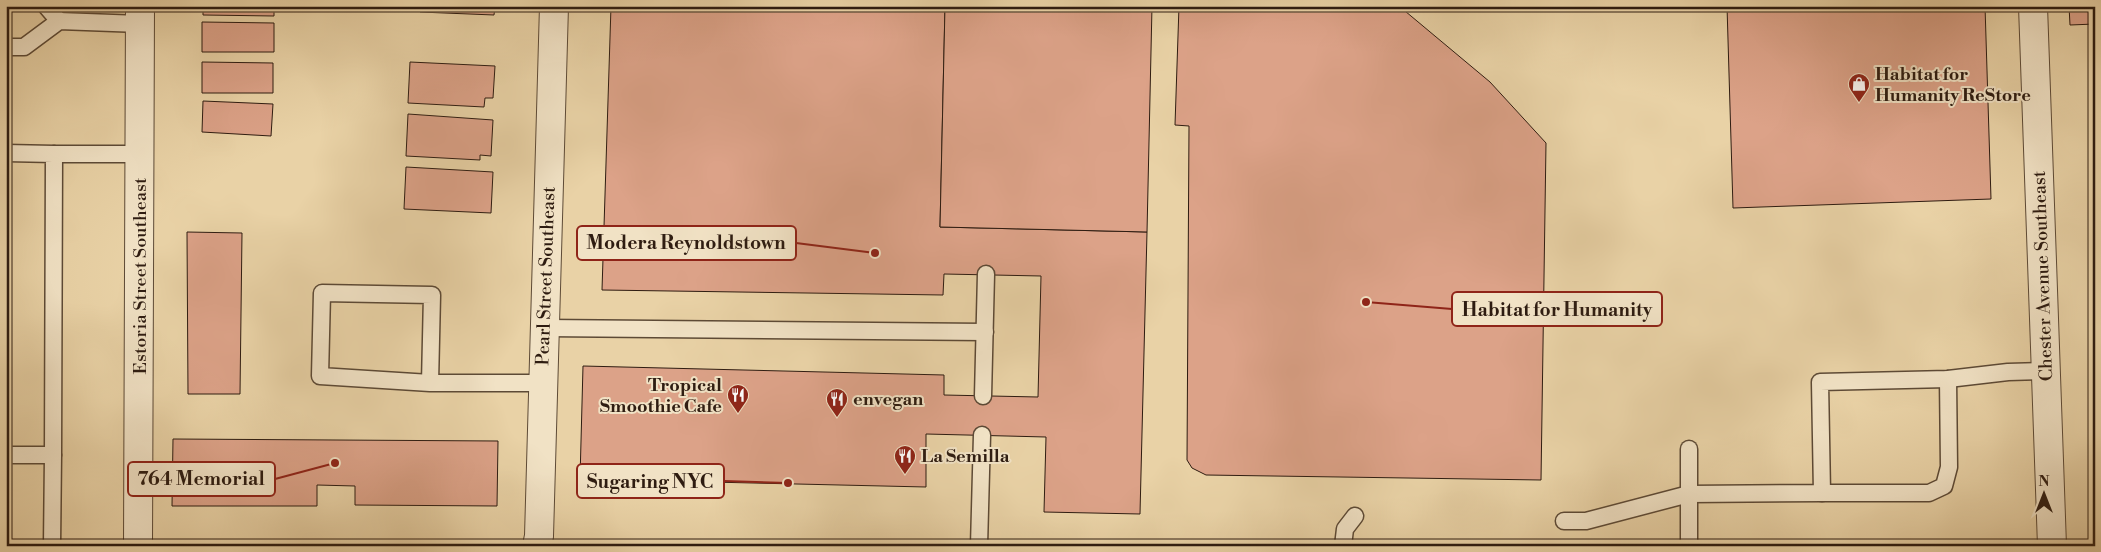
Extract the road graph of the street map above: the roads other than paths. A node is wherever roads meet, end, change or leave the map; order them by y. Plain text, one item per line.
1 (46, 6) edge
2 (554, 6) edge
3 (2033, 6) edge
4 (140, 15) edge
5 (59, 21) junction
6 (6, 47) edge
7 (6, 153) edge
8 (54, 154) junction
9 (141, 154) junction
10 (986, 274) dead end
11 (545, 328) junction
12 (985, 332) junction
13 (2046, 371) junction
14 (1948, 379) junction
15 (430, 383) junction
16 (543, 383) junction
17 (983, 396) dead end
18 (982, 435) dead end
19 (1689, 449) dead end
20 (6, 455) edge
21 (53, 455) junction
22 (1822, 493) junction
23 (1689, 494) junction
24 (1355, 516) dead end
25 (1564, 521) dead end
26 (52, 546) edge
27 (138, 546) edge
28 (537, 546) edge
29 (979, 546) edge
30 (1343, 546) edge
31 (1689, 546) edge
32 (2052, 546) edge

1 - 5 lane
2 - 11 street, Pearl Street Southeast
3 - 13 street, Chester Avenue Southeast
4 - 5 lane
4 - 9 street, Estoria Street Southeast
5 - 6 lane
7 - 8 lane
8 - 9 lane
8 - 21 lane
9 - 27 street, Estoria Street Southeast
10 - 12 lane
11 - 12 lane
11 - 16 street, Pearl Street Southeast
12 - 17 lane
13 - 14 lane
13 - 32 street, Chester Avenue Southeast
14 - 22 lane
14 - 22 lane
15 - 15 lane
15 - 16 lane
16 - 28 street, Pearl Street Southeast
18 - 29 lane
19 - 23 lane
20 - 21 lane
21 - 26 lane
22 - 23 lane
23 - 25 lane
23 - 31 lane
24 - 30 lane

